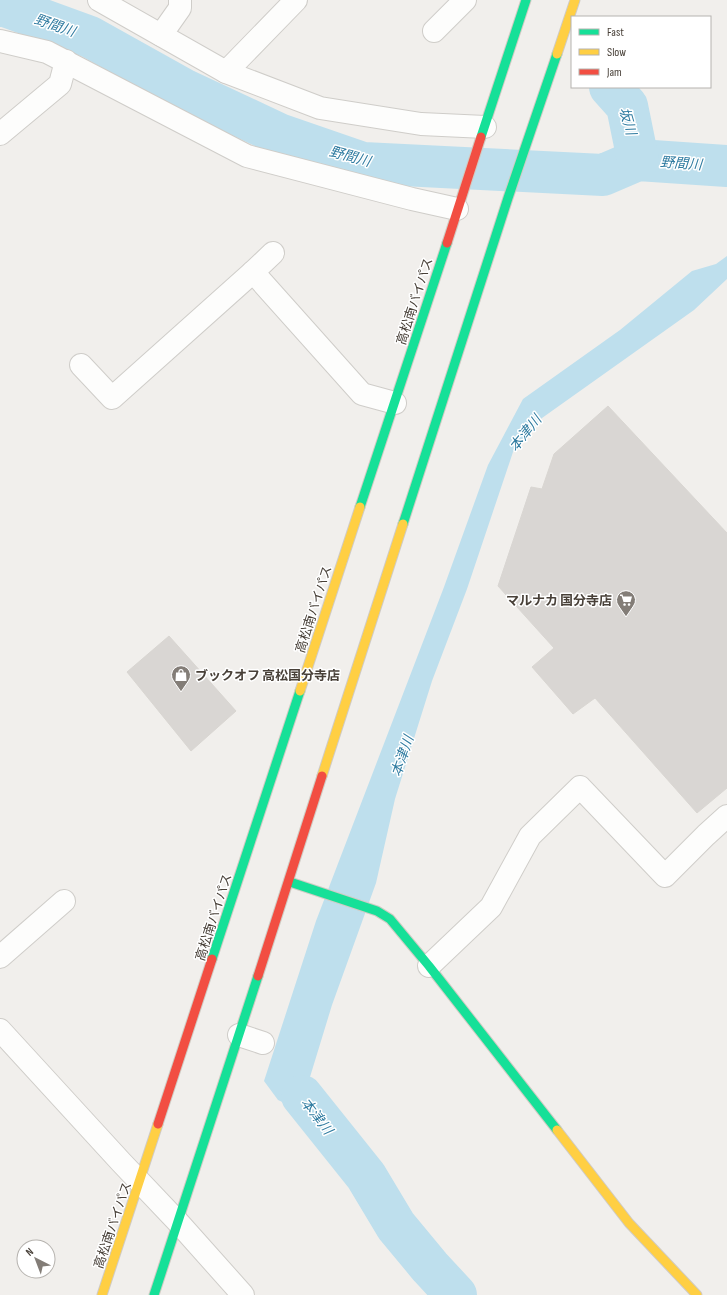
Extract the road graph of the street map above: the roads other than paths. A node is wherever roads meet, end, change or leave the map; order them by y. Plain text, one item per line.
1 (99, 0) edge
2 (180, 0) edge
3 (296, 0) edge
4 (465, 0) edge
5 (526, 0) edge
6 (575, 0) edge
7 (434, 31) dead end
8 (161, 35) junction
9 (0, 41) edge
10 (66, 61) junction
11 (226, 72) junction
12 (485, 127) junction
13 (0, 134) edge
14 (460, 203) junction
15 (272, 253) dead end
16 (253, 272) junction
17 (81, 365) dead end
18 (394, 403) junction
19 (727, 816) edge
20 (290, 882) junction
21 (64, 901) dead end
22 (0, 957) edge
23 (429, 966) junction
24 (0, 1030) edge
25 (239, 1035) junction
26 (263, 1043) dead end
27 (140, 1181) junction
28 (177, 1221) junction
29 (102, 1295) edge
30 (154, 1295) edge
31 (242, 1295) edge
32 (697, 1295) edge

1 - 8 street
2 - 8 street
3 - 11 street
4 - 7 street
5 - 12 main road, 高松南バイパス
6 - 20 main road
8 - 11 street
9 - 10 street
10 - 13 street
10 - 14 street
11 - 12 street
12 - 14 main road, 高松南バイパス
14 - 18 main road, 高松南バイパス
15 - 16 street
16 - 17 street
16 - 18 street
18 - 27 main road, 高松南バイパス
19 - 23 street
20 - 23 main road
20 - 25 main road
21 - 22 street
23 - 32 main road
24 - 27 street
25 - 26 street
25 - 28 main road
27 - 28 street
27 - 29 main road, 高松南バイパス
28 - 30 main road
28 - 31 street

